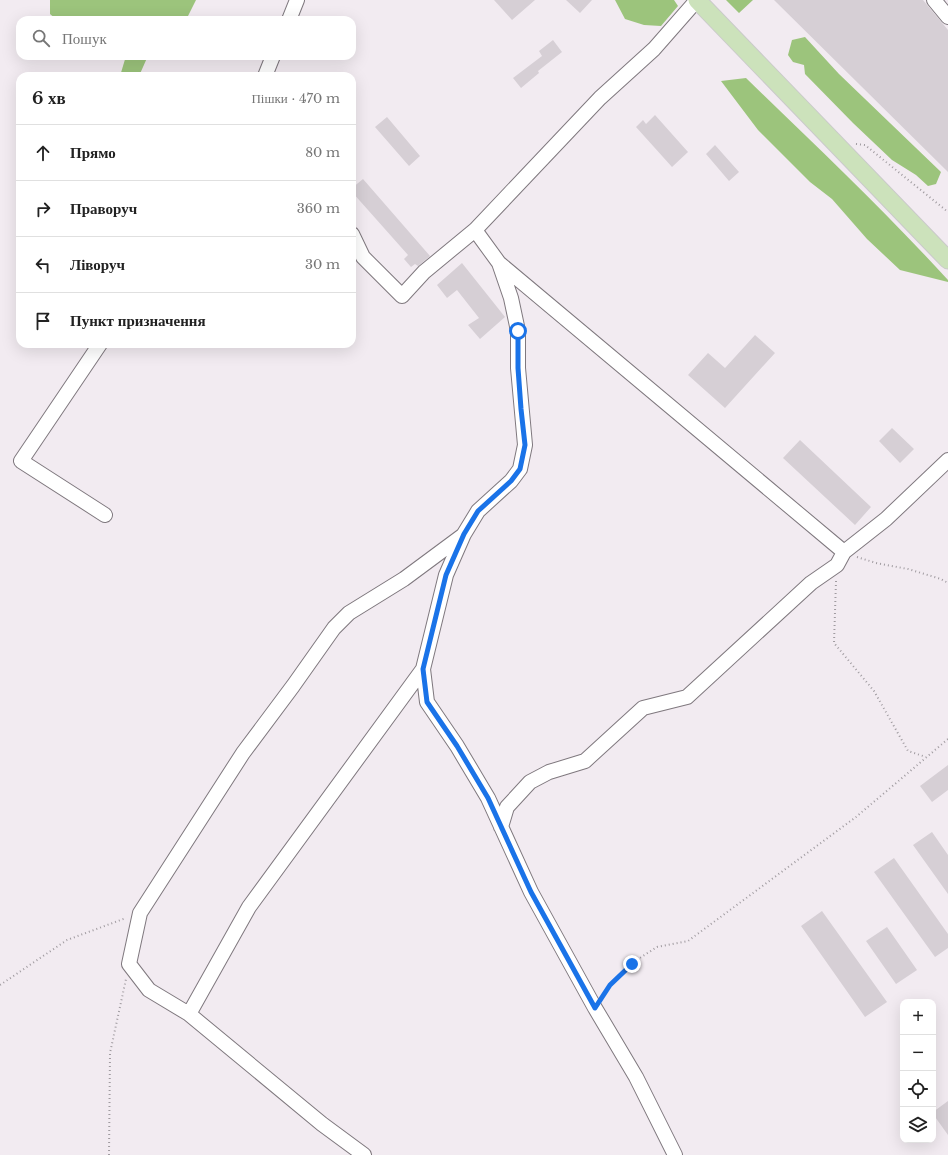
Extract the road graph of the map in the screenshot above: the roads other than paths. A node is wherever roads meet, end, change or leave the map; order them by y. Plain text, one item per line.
1 (297, 0) edge
2 (697, 0) edge
3 (934, 0) edge
4 (291, 16) edge
5 (948, 18) edge
6 (271, 60) edge
7 (267, 72) edge
8 (475, 230) junction
9 (356, 242) edge
10 (948, 260) edge
11 (499, 263) junction
12 (97, 348) edge
13 (948, 460) edge
14 (105, 515) dead end
15 (464, 534) junction
16 (844, 552) junction
17 (423, 669) junction
18 (501, 827) junction
19 (189, 1014) junction
20 (364, 1155) edge
21 (675, 1155) edge

1 - 4 street
2 - 8 street
2 - 10 main road
3 - 5 street
6 - 7 street
8 - 9 street
8 - 11 street
11 - 15 street
11 - 16 street
12 - 14 street
13 - 16 street
15 - 17 street
15 - 19 street
16 - 18 street
17 - 18 street
17 - 19 street
18 - 21 street
19 - 20 street

